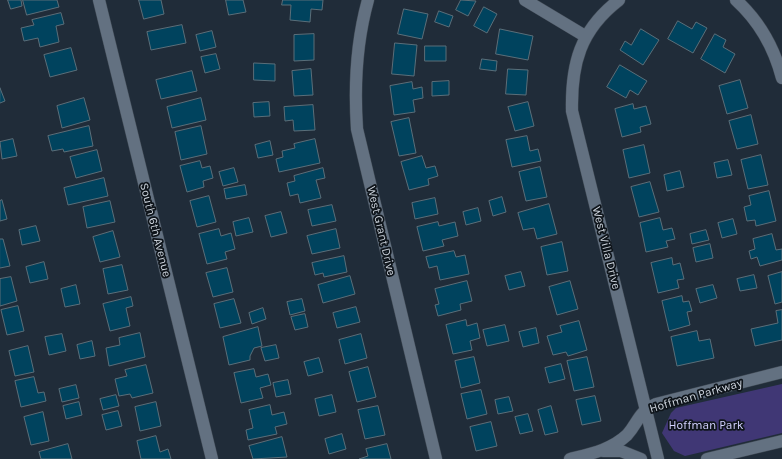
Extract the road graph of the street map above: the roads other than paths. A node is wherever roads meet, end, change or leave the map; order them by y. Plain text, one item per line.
1 (99, 0) edge
2 (368, 0) edge
3 (525, 0) edge
4 (619, 0) edge
5 (736, 0) edge
6 (585, 36) junction
7 (782, 78) edge
8 (782, 372) edge
9 (645, 409) junction
10 (782, 441) edge
11 (602, 451) junction
12 (212, 459) edge
13 (436, 459) edge
14 (570, 459) edge
15 (641, 459) edge
16 (658, 459) edge
17 (707, 459) edge

1 - 12 street, South 6th Avenue
2 - 13 street, West Grant Drive
3 - 6 street
4 - 6 street, West Villa Drive
5 - 7 street
6 - 9 street, West Villa Drive
8 - 9 street, Hoffman Parkway
9 - 11 street, Hoffman Parkway
9 - 16 street, West Villa Drive
10 - 17 street
11 - 14 street, Hoffman Parkway
11 - 15 street, Hoffman Parkway

